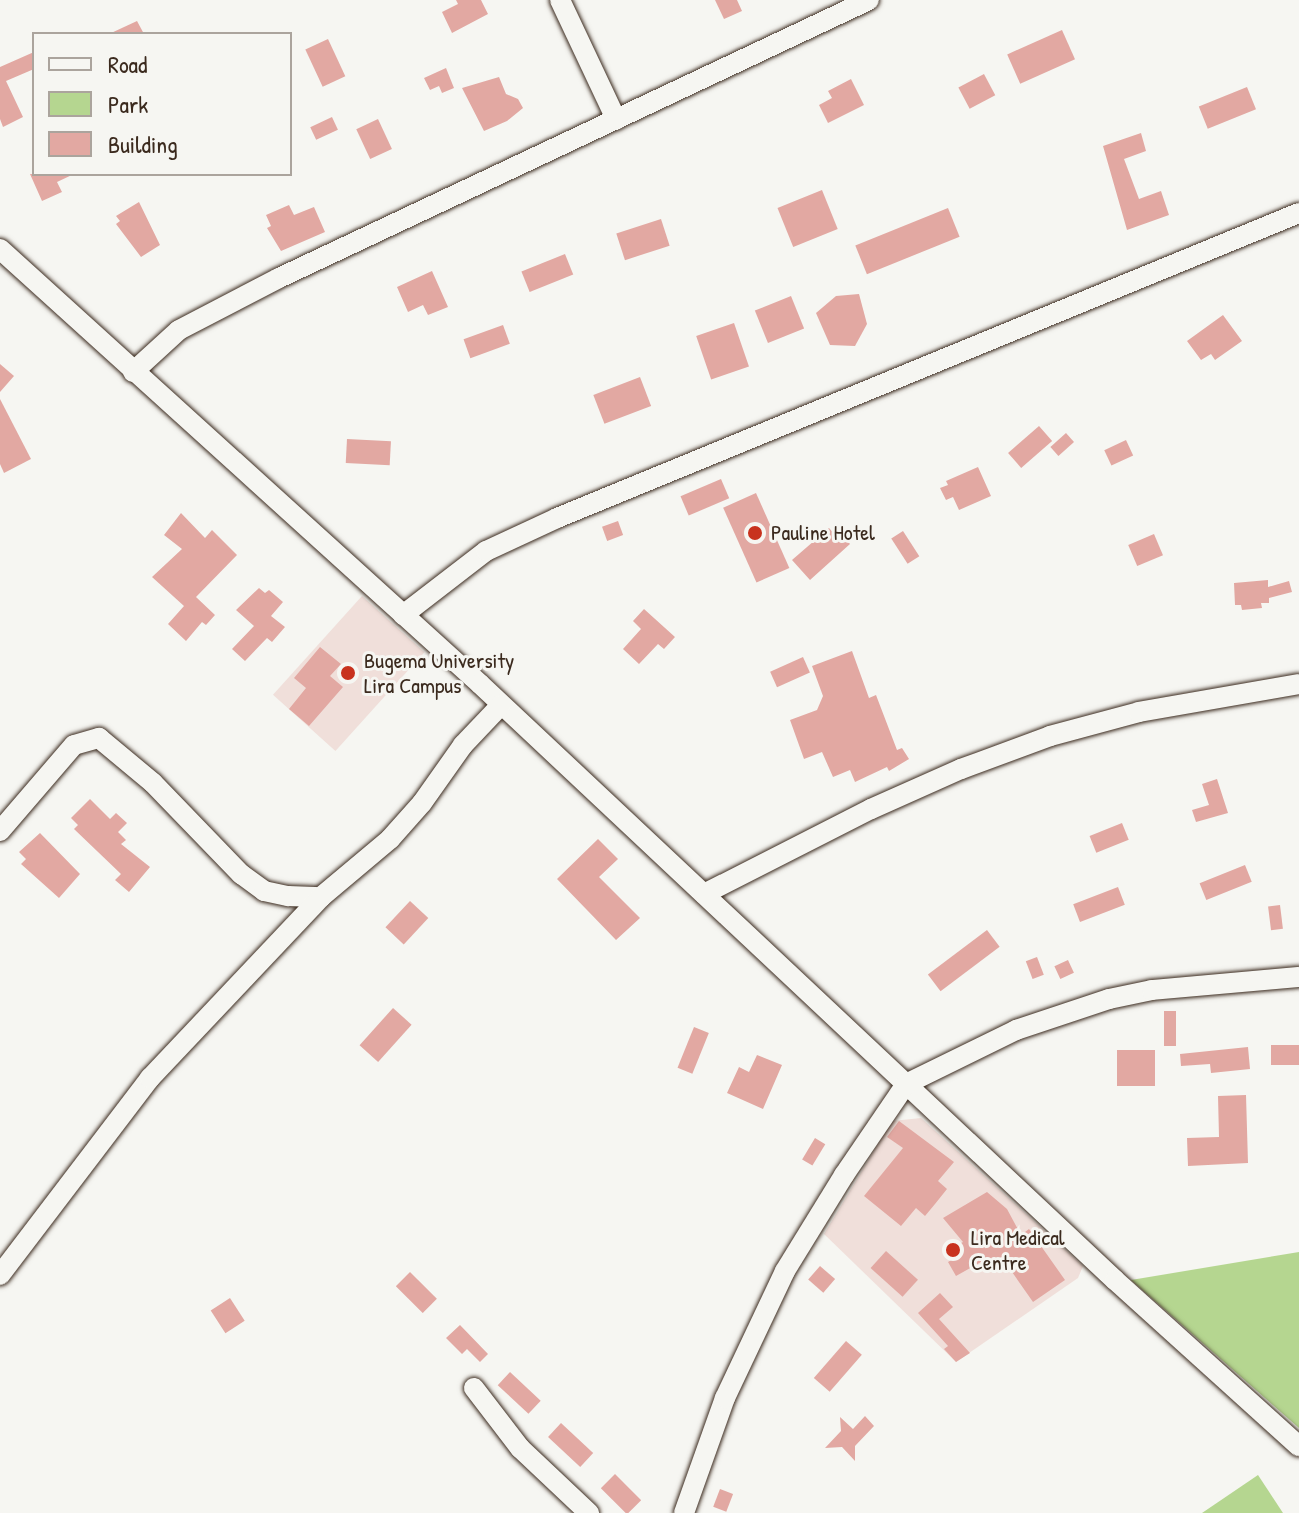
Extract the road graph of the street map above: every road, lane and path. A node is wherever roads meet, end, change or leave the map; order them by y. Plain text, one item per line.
1 (560, 0) edge
2 (869, 0) edge
3 (616, 119) junction
4 (1299, 213) edge
5 (0, 249) edge
6 (133, 372) junction
7 (403, 615) junction
8 (1299, 684) edge
9 (501, 705) junction
10 (0, 831) edge
11 (704, 894) junction
12 (321, 897) junction
13 (1299, 977) edge
14 (906, 1084) junction
15 (0, 1275) edge
16 (474, 1388) dead end
17 (1299, 1446) edge
18 (589, 1513) edge
19 (684, 1513) edge

1 - 3 street
2 - 3 street
3 - 6 street
4 - 7 street
5 - 6 street
6 - 7 street
7 - 9 street
8 - 11 street
9 - 11 street
9 - 12 street
10 - 12 street
11 - 14 street
12 - 15 street
13 - 14 street
14 - 17 street
14 - 19 street
16 - 18 street

